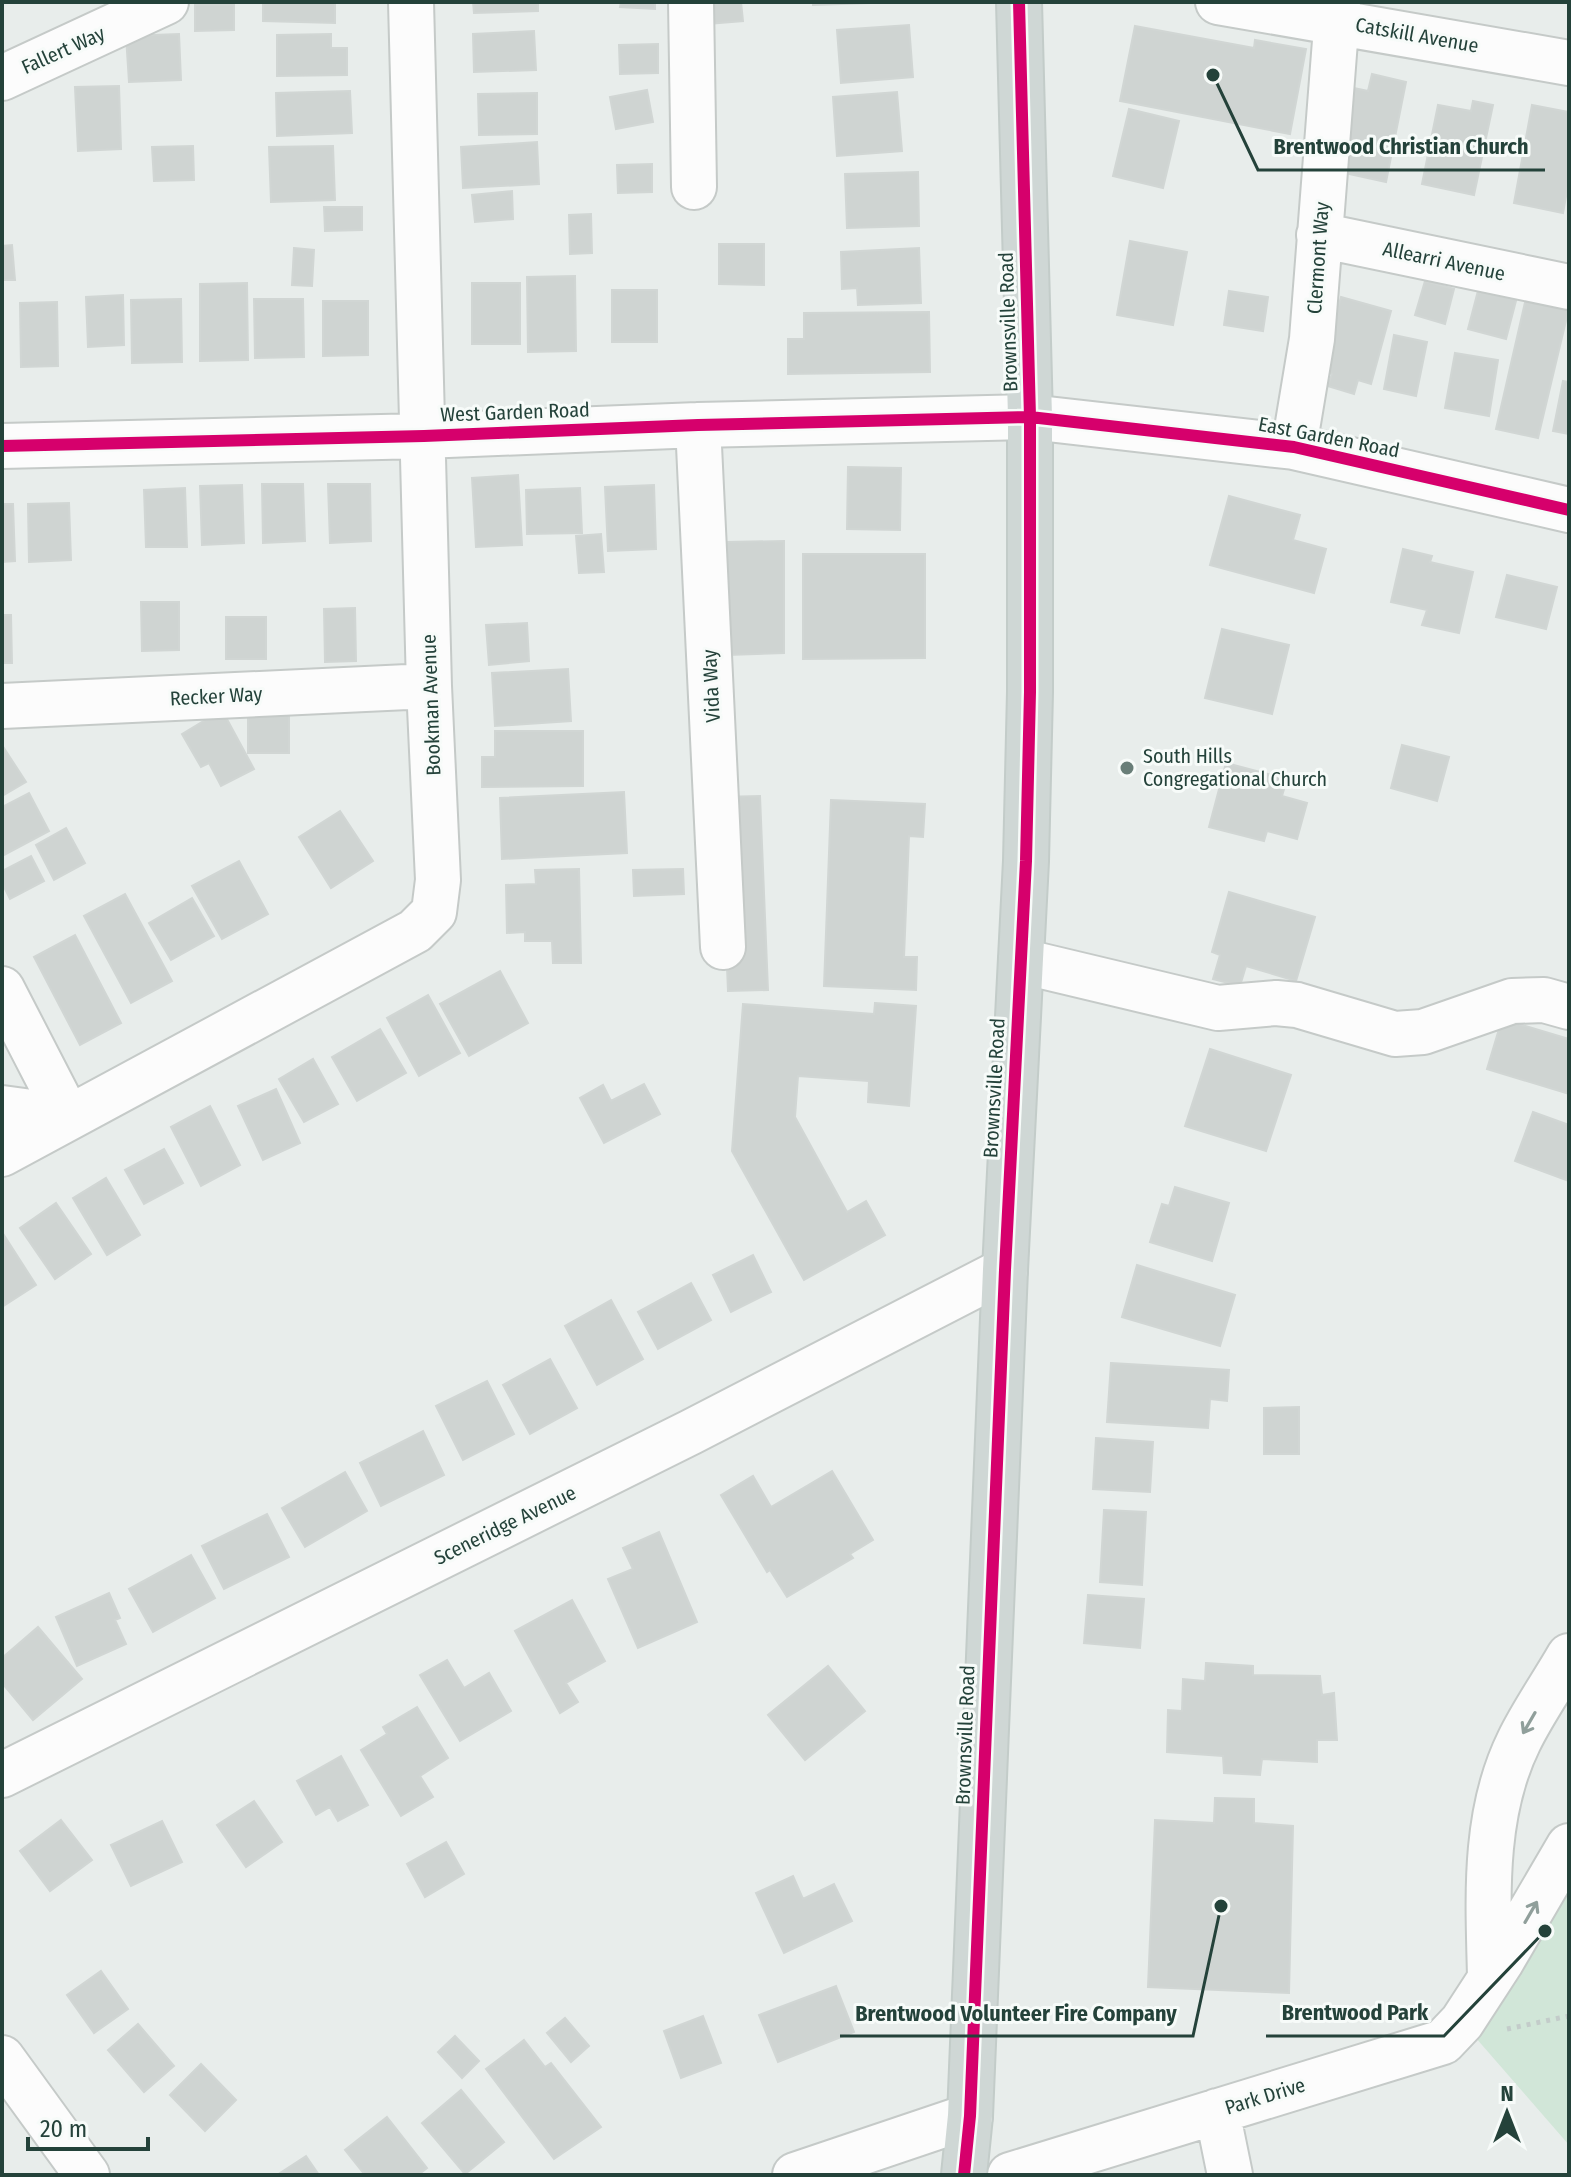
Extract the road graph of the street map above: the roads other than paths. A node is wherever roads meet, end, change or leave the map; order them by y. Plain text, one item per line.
1 (166, 2) edge
2 (411, 2) edge
3 (691, 2) edge
4 (1019, 2) edge
5 (1218, 2) edge
6 (1336, 11) edge
7 (1569, 63) edge
8 (2, 78) edge
9 (694, 187) dead end
10 (1319, 235) junction
11 (1569, 287) edge
12 (1030, 417) junction
13 (698, 425) junction
14 (424, 436) junction
15 (2, 446) edge
16 (1294, 447) junction
17 (1569, 510) edge
18 (429, 686) junction
19 (2, 706) edge
20 (723, 947) dead end
21 (1021, 961) junction
22 (2, 989) edge
23 (1569, 1007) edge
24 (2, 1108) edge
25 (68, 1117) junction
26 (2, 1154) edge
27 (1005, 1270) junction
28 (1569, 1656) edge
29 (2, 1775) edge
30 (1569, 1846) edge
31 (1490, 1976) junction
32 (10, 2083) edge
33 (1217, 2111) junction
34 (970, 2116) junction
35 (1066, 2168) edge
36 (87, 2175) edge
37 (795, 2175) edge
38 (964, 2175) edge
39 (1010, 2175) edge
40 (1230, 2175) edge

1 - 8 street, Fallert Way
2 - 14 street, Bookman Avenue
3 - 9 street
4 - 12 main road, Brownsville Road
5 - 6 street, Catskill Avenue
6 - 7 street, Catskill Avenue
6 - 10 street, Clermont Way
10 - 11 street, Allearri Avenue
10 - 16 street, Clermont Way
12 - 13 street, West Garden Road
12 - 16 street, East Garden Road
12 - 21 main road, Brownsville Road
13 - 14 street, West Garden Road
13 - 20 street, Vida Way
14 - 15 street, West Garden Road
14 - 18 street, Bookman Avenue
16 - 17 street, East Garden Road
18 - 19 street, Recker Way
18 - 25 street, Bookman Avenue
21 - 23 street
21 - 27 main road, Brownsville Road
22 - 25 street
24 - 25 street
25 - 26 street, Bookman Avenue
27 - 29 street, Sceneridge Avenue
27 - 34 main road, Brownsville Road
28 -> 31 street
31 -> 30 street, Park Drive
31 - 33 street, Park Drive
32 - 36 street
33 - 35 street, Park Drive
33 - 40 street
34 - 37 street
34 - 38 main road, Brownsville Road
35 - 39 street, Park Drive

